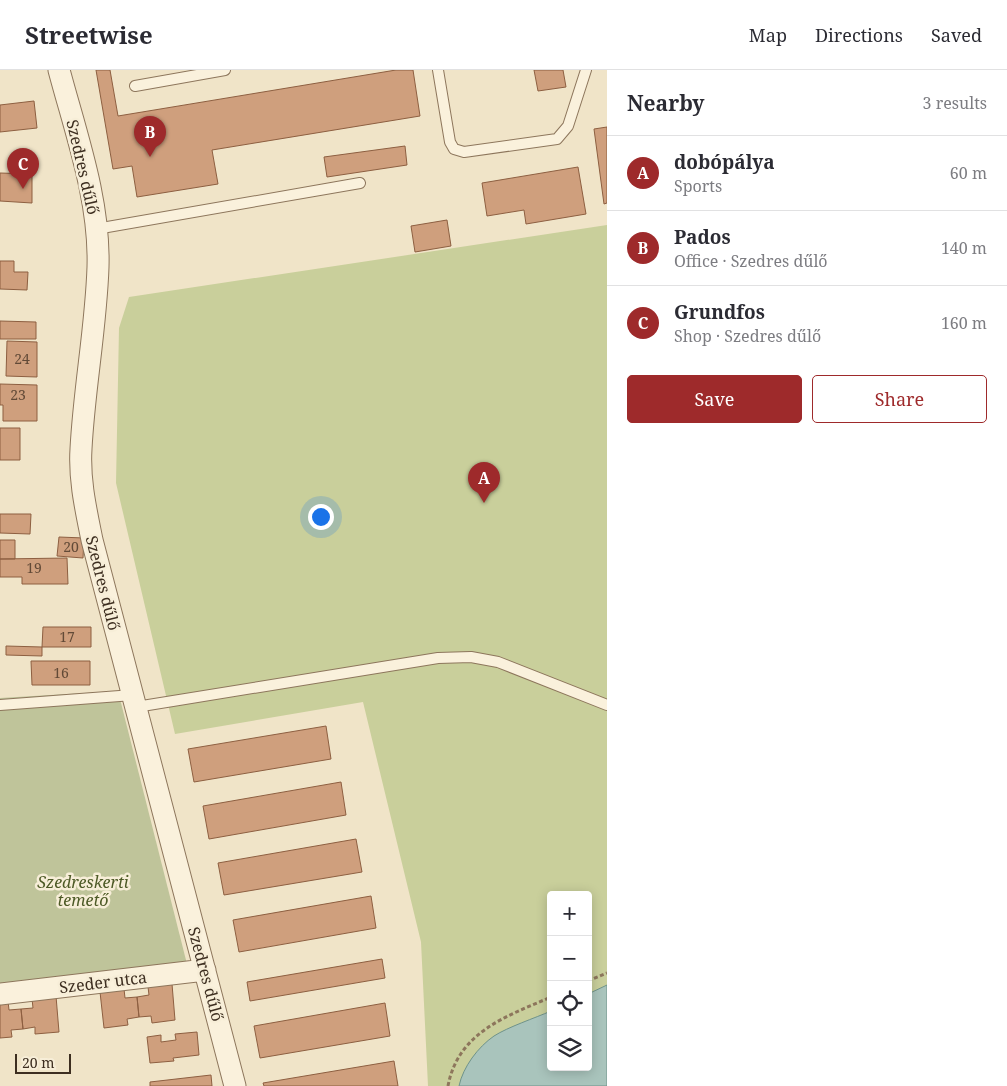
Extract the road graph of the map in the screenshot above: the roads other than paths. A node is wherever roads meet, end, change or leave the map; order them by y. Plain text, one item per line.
1 (59, 70) edge
2 (225, 70) edge
3 (438, 70) edge
4 (586, 70) edge
5 (135, 86) dead end
6 (360, 183) dead end
7 (96, 230) junction
8 (134, 701) junction
9 (0, 705) edge
10 (607, 706) edge
11 (205, 970) junction
12 (0, 994) edge
13 (235, 1086) edge

1 - 7 street, Szedres dűlő
2 - 5 lane
3 - 4 lane
6 - 7 lane
7 - 8 street, Szedres dűlő
8 - 9 lane
8 - 10 lane
8 - 11 street, Szedres dűlő
11 - 12 street, Szeder utca
11 - 13 street, Szedres dűlő

